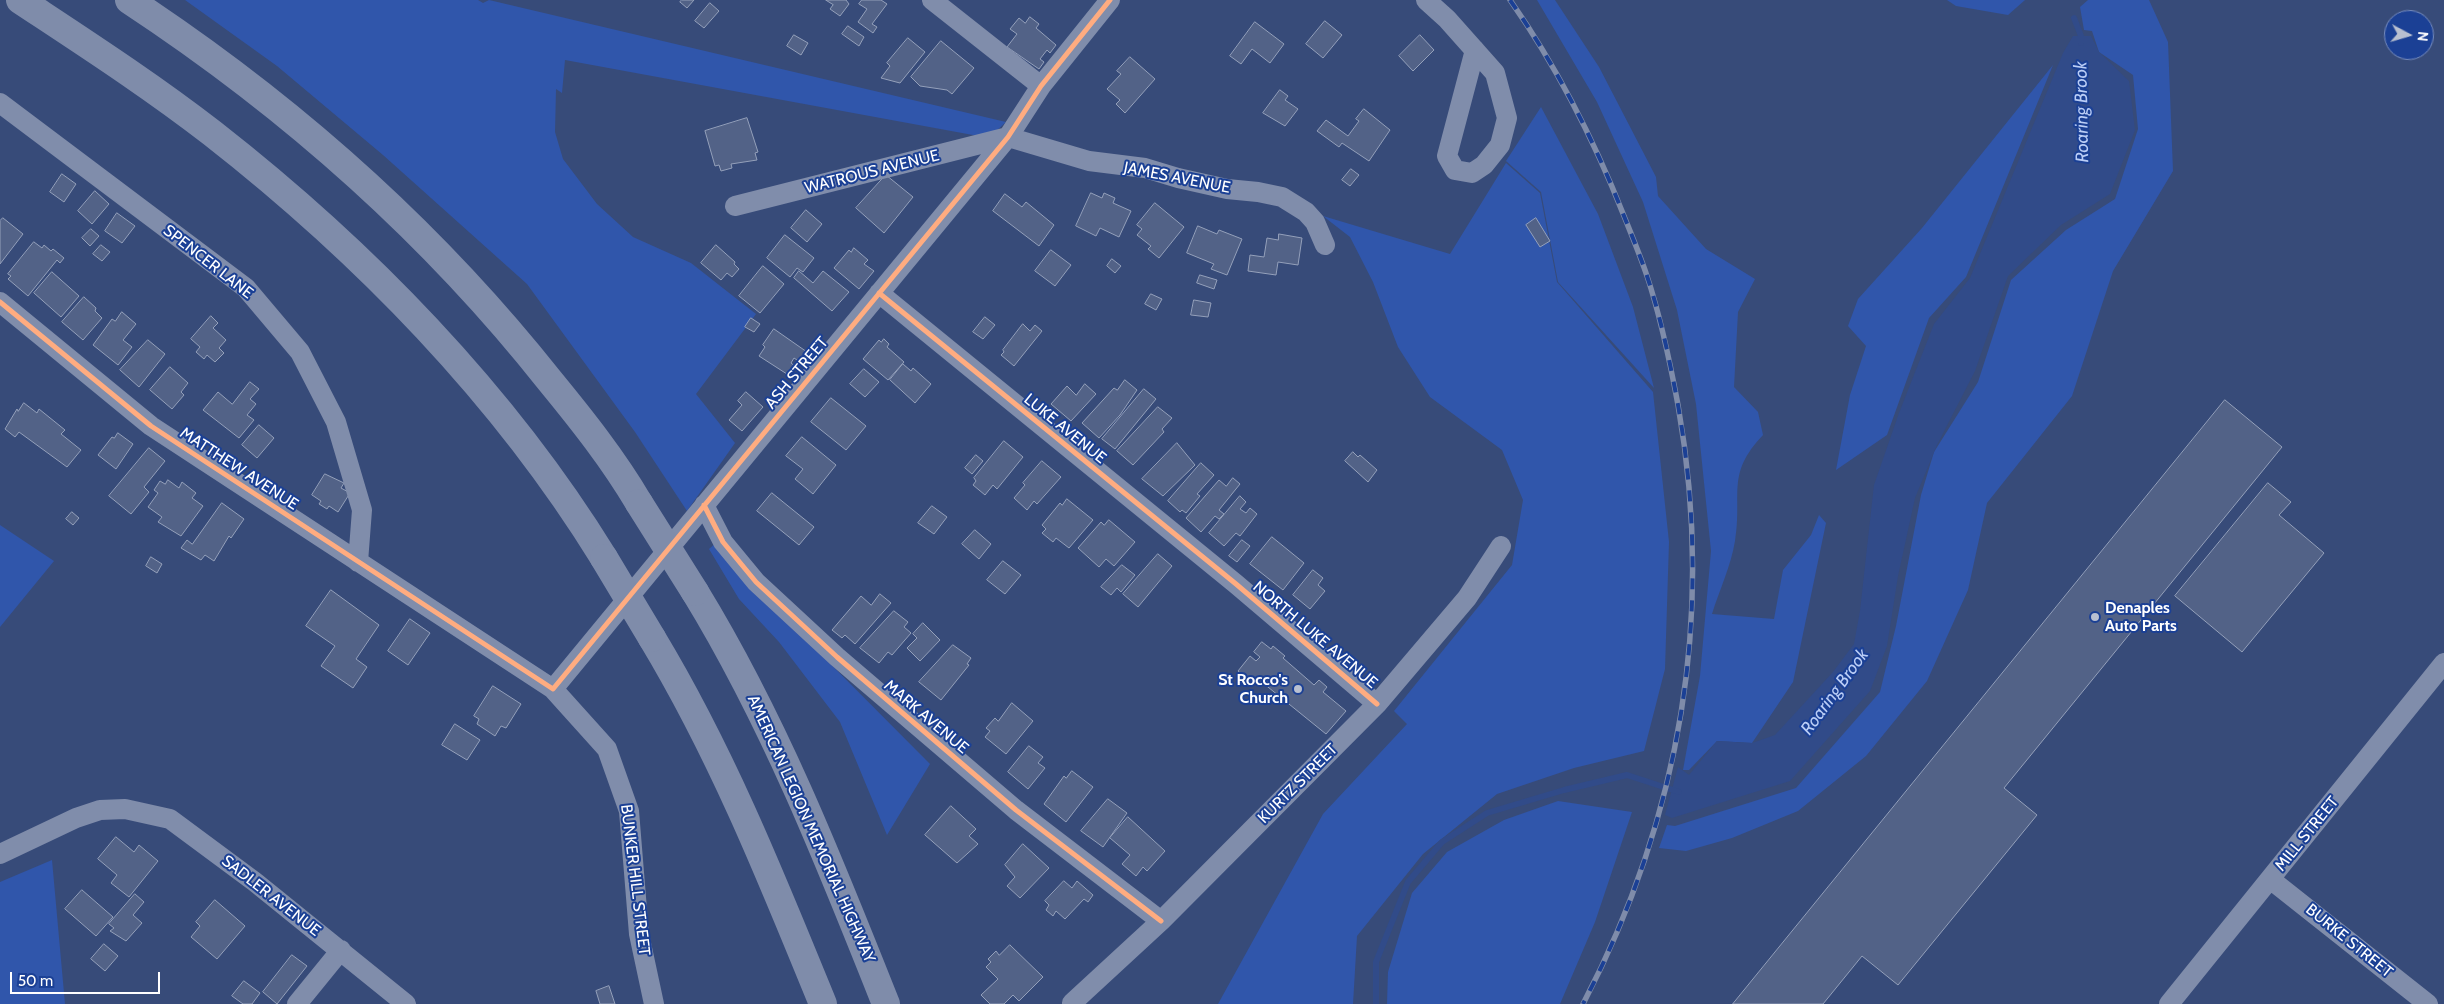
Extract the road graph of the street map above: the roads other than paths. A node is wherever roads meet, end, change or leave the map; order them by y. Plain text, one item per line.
1 (20, 0) edge
2 (129, 0) edge
3 (932, 0) edge
4 (1110, 0) edge
5 (1426, 0) edge
6 (1475, 50) junction
7 (1041, 86) junction
8 (0, 103) edge
9 (1008, 137) junction
10 (735, 206) dead end
11 (1325, 245) dead end
12 (879, 294) junction
13 (0, 302) edge
14 (704, 505) junction
15 (1501, 546) dead end
16 (358, 562) junction
17 (1236, 584) joint
18 (2444, 663) edge
19 (553, 688) junction
20 (1377, 704) junction
21 (0, 854) edge
22 (2270, 879) junction
23 (1161, 921) junction
24 (341, 950) junction
25 (1072, 1003) edge
26 (297, 1004) edge
27 (406, 1004) edge
28 (654, 1004) edge
29 (823, 1004) edge
30 (886, 1004) edge
31 (2169, 1004) edge
32 (2428, 1004) edge

1 - 29 highway, bridge
2 - 30 highway, AMERICAN LEGION MEMORIAL HIGHWAY, bridge
3 - 7 street
4 - 7 street, ASH STREET
5 - 6 street
6 - 6 street
7 - 9 street, ASH STREET
8 - 16 street, SPENCER LANE
9 - 10 street, WATROUS AVENUE
9 - 11 street, JAMES AVENUE
9 - 12 street, ASH STREET
12 - 14 street, ASH STREET
12 - 17 street, LUKE AVENUE
13 - 16 street, MATTHEW AVENUE
14 - 19 street, ASH STREET
14 - 23 street, MARK AVENUE
15 - 20 street, KURTZ STREET
16 - 19 street, MATTHEW AVENUE
17 - 20 street, NORTH LUKE AVENUE
18 - 22 street, MILL STREET
19 - 28 street, BUNKER HILL STREET
20 - 23 street, KURTZ STREET
21 - 24 street, SADLER AVENUE
22 - 31 street, MILL STREET
22 - 32 street, BURKE STREET
23 - 25 street, KURTZ STREET
24 - 26 street
24 - 27 street, SADLER AVENUE

